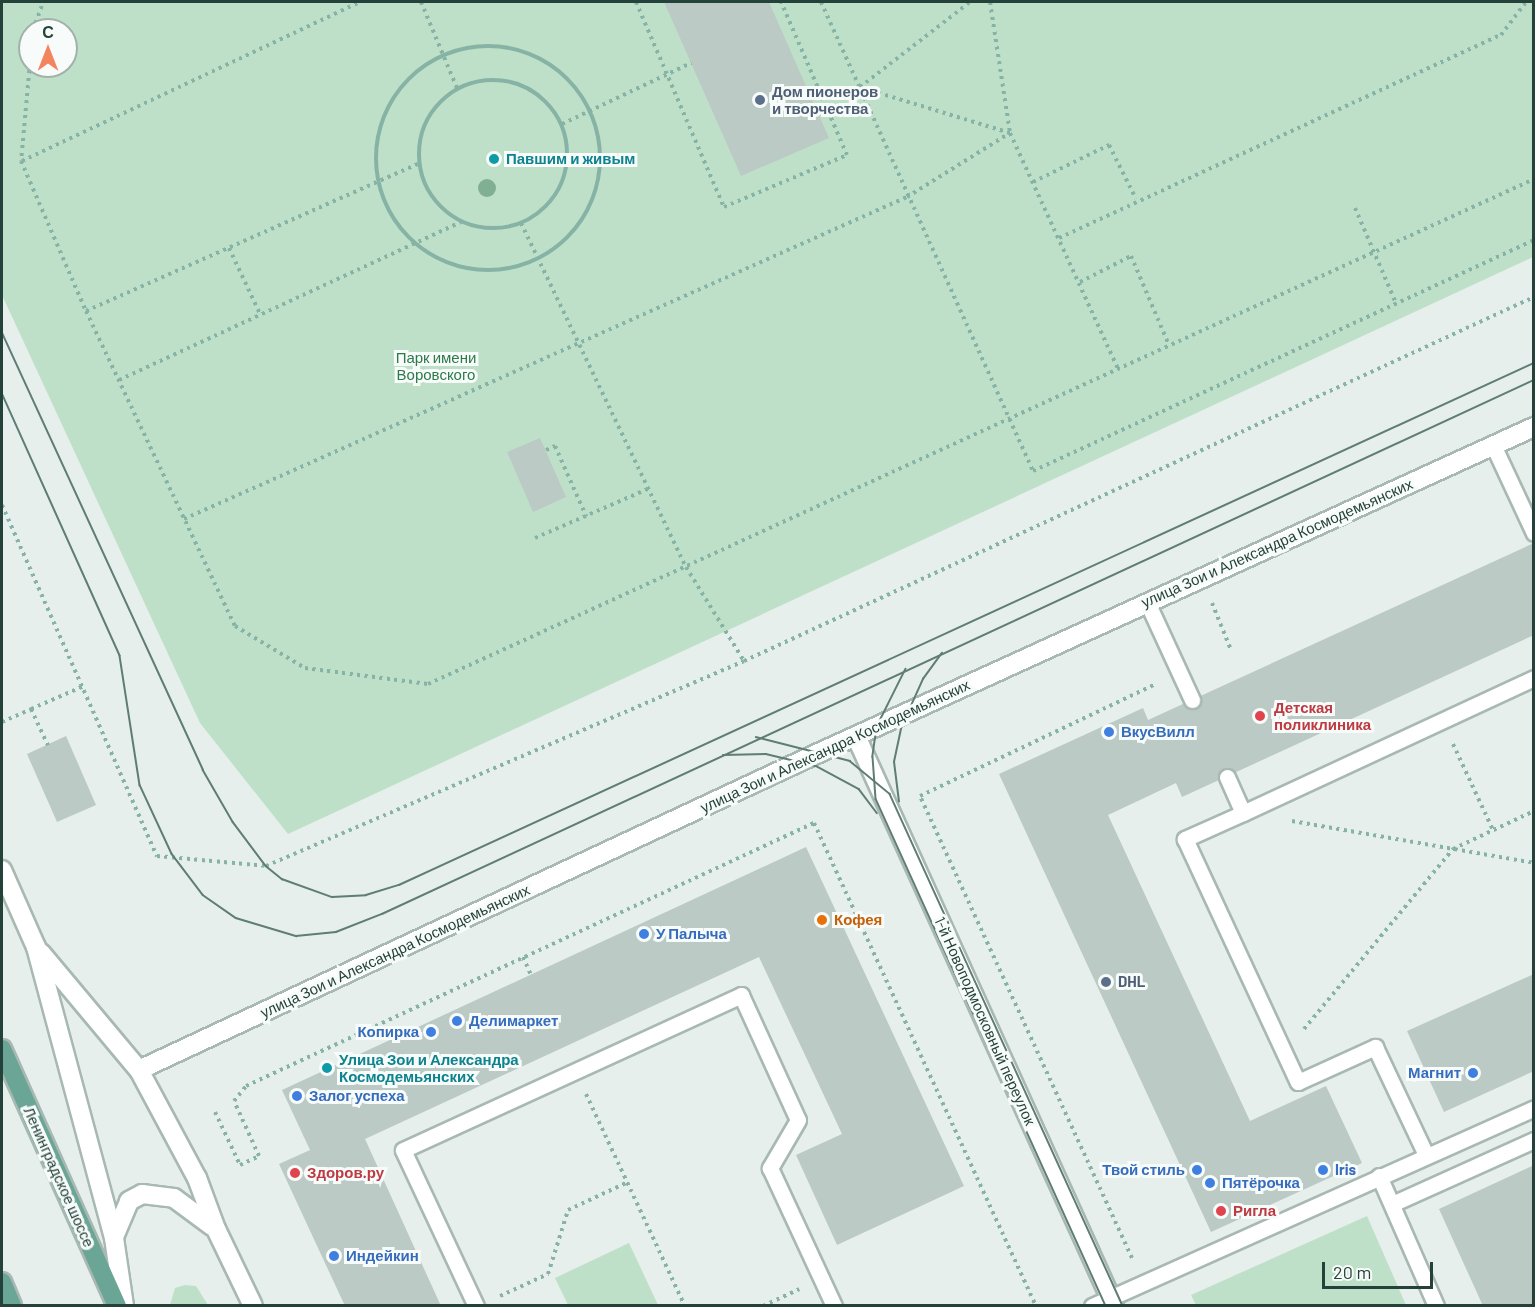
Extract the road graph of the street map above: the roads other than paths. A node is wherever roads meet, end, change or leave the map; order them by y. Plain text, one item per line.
1 (1533, 427) edge
2 (1493, 445) junction
3 (1533, 533) edge
4 (1147, 602) junction
5 (1533, 678) edge
6 (1192, 700) dead end
7 (856, 736) junction
8 (1227, 777) dead end
9 (1244, 813) junction
10 (2, 870) edge
11 (36, 947) junction
12 (2, 1049) edge
13 (140, 1070) junction
14 (1533, 1107) edge
15 (1533, 1140) edge
16 (1426, 1155) junction
17 (1379, 1176) junction
18 (1392, 1204) junction
19 (216, 1229) junction
20 (114, 1238) junction
21 (2, 1282) edge
22 (1112, 1301) edge
23 (483, 1303) edge
24 (12, 1305) edge
25 (117, 1305) edge
26 (124, 1305) edge
27 (253, 1305) edge
28 (834, 1305) edge
29 (1092, 1305) edge
30 (1436, 1305) edge

1 - 2 main road, улица Зои и Александра Космодемьянских
2 - 3 lane
2 - 4 main road, улица Зои и Александра Космодемьянских
4 - 6 lane
4 - 7 main road, улица Зои и Александра Космодемьянских
5 - 9 lane
7 - 13 main road, улица Зои и Александра Космодемьянских
7 - 22 main road, 1-й Новоподмосковный переулок
8 - 9 lane
9 - 16 lane
10 - 11 main road
11 - 13 main road
11 - 20 main road
12 - 25 main road, Ленинградское шоссе
13 - 19 main road
14 - 16 lane
15 - 18 lane
16 - 17 lane
17 - 18 lane
17 - 22 lane
18 - 30 lane
19 - 20 main road
19 - 27 main road
20 - 26 main road
21 - 24 main road
22 - 29 lane
23 - 28 lane

